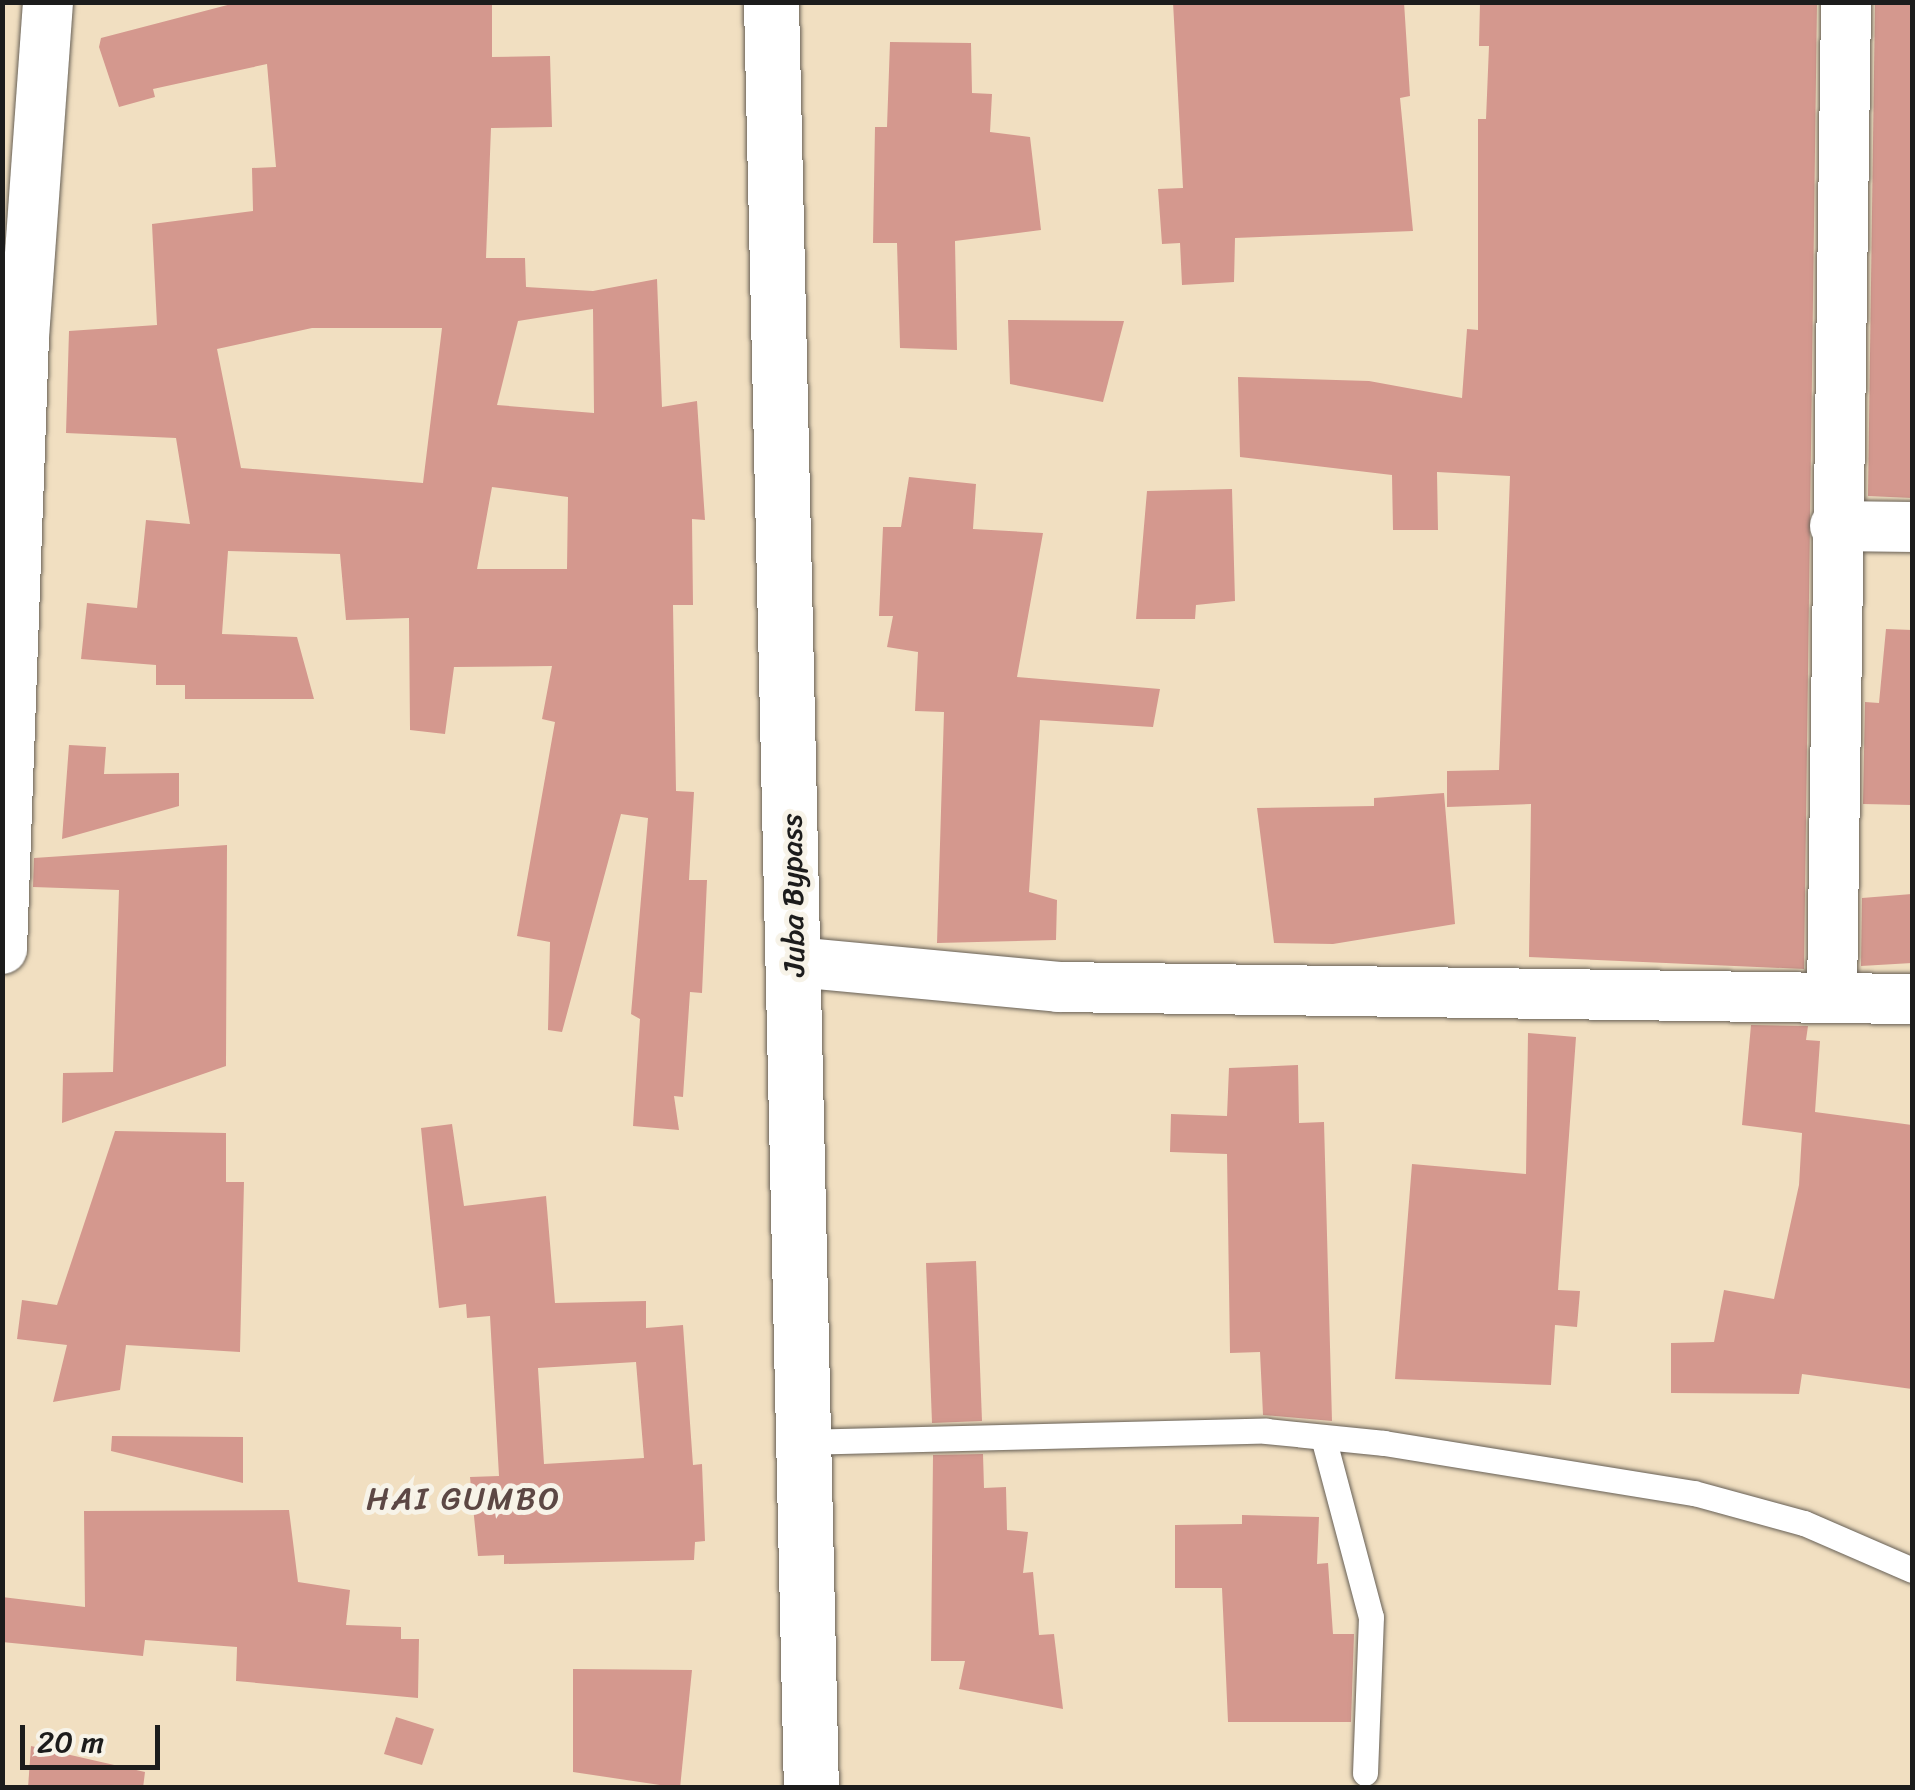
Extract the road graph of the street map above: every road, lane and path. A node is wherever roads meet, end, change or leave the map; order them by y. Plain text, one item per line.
1 (48, 2) edge
2 (771, 2) edge
3 (1846, 2) edge
4 (1835, 526) junction
5 (1912, 527) edge
6 (9, 714) edge
7 (2, 949) edge
8 (795, 962) junction
9 (1832, 996) junction
10 (1912, 999) edge
11 (1324, 1438) junction
12 (800, 1442) junction
13 (1912, 1570) edge
14 (1365, 1773) dead end
15 (811, 1788) edge

1 - 6 street
2 - 8 main road, Juba Bypass
3 - 4 street
4 - 5 street
4 - 9 street
6 - 7 street
8 - 9 street
8 - 12 main road, Juba Bypass
9 - 10 street
11 - 12 lane
11 - 13 lane
11 - 14 lane
12 - 15 main road, Juba Bypass

